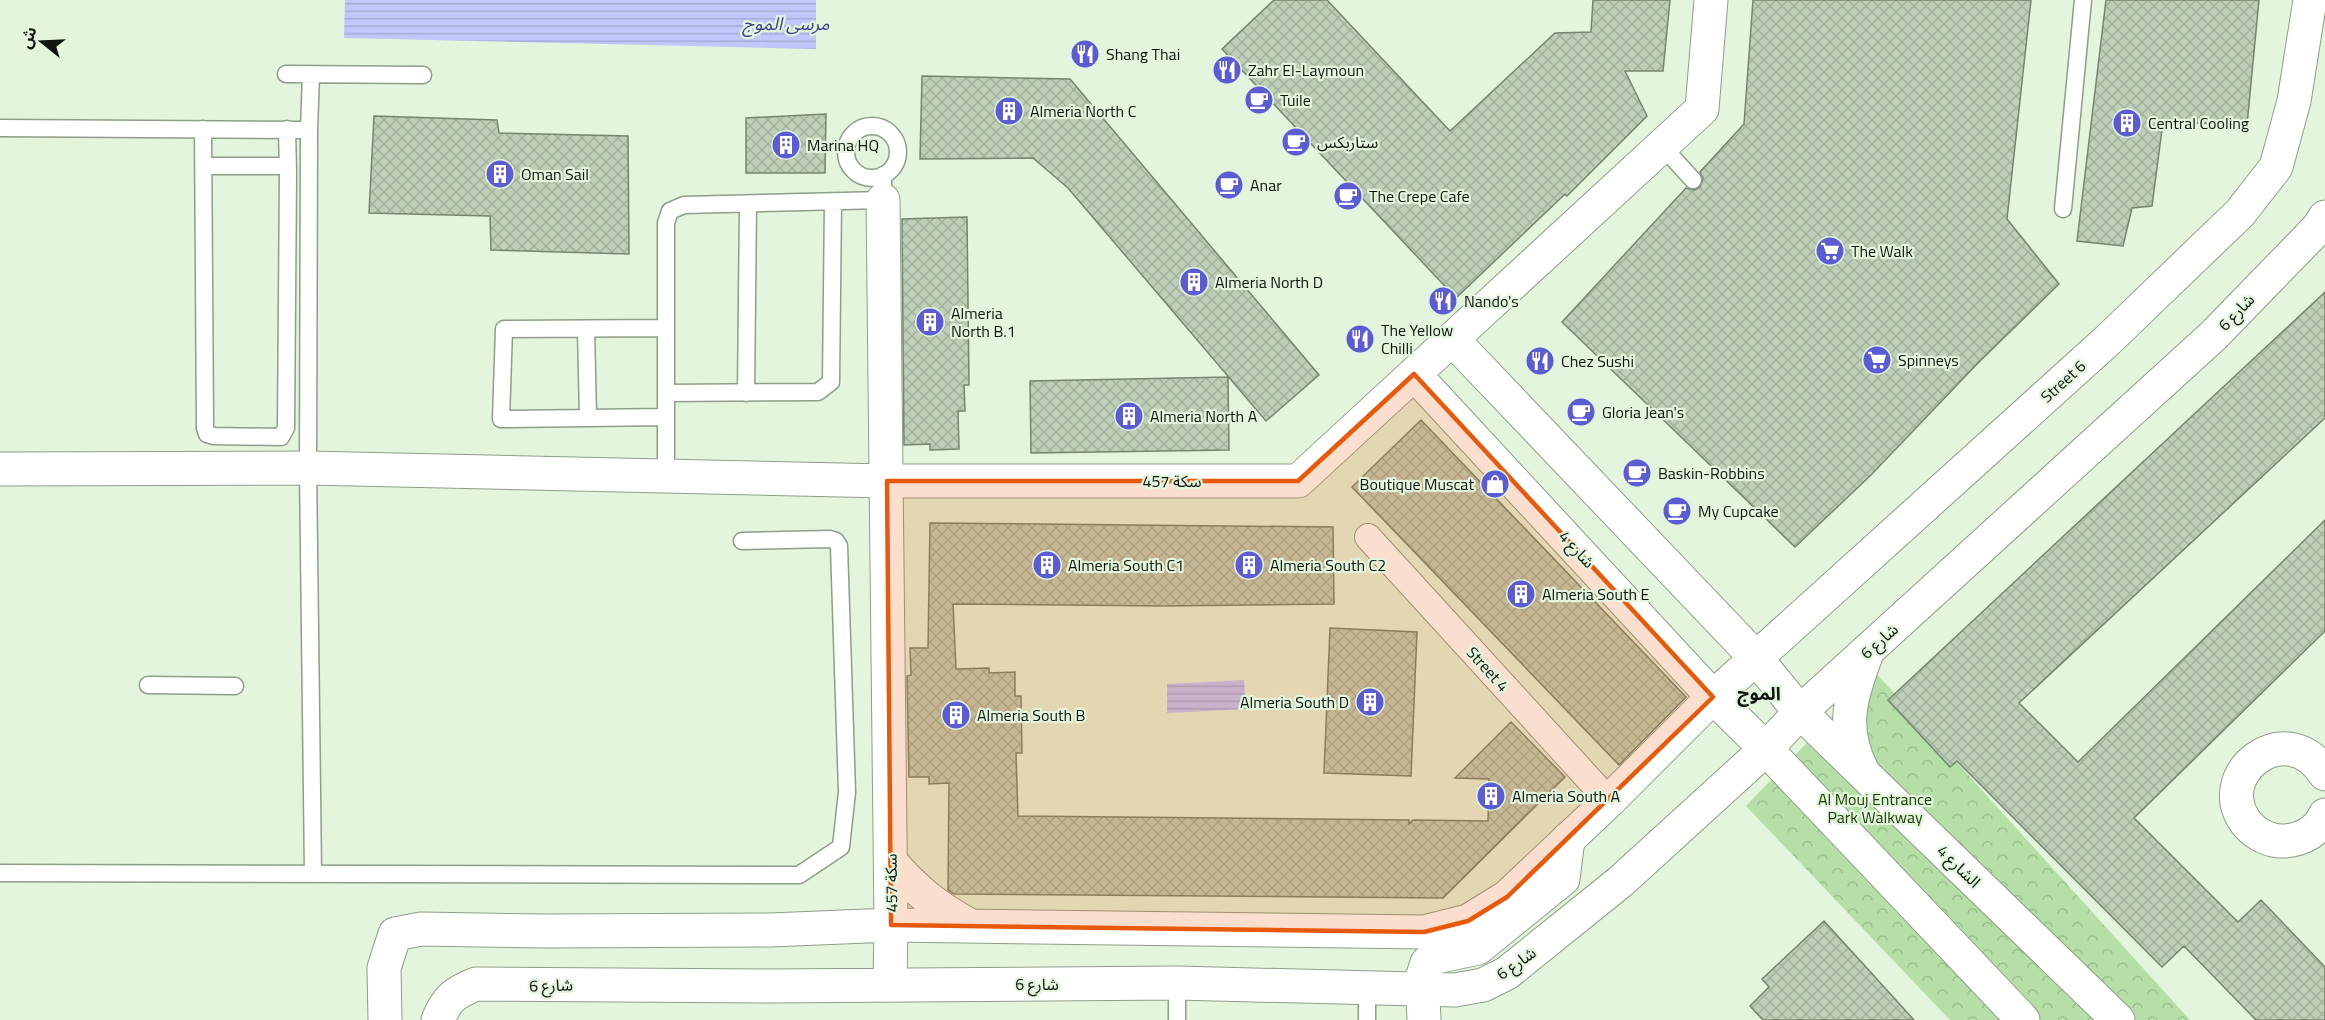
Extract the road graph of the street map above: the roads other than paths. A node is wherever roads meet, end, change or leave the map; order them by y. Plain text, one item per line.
1 (1711, 0) edge
2 (2083, 0) edge
3 (2310, 0) edge
4 (286, 74) dead end
5 (311, 75) junction
6 (423, 75) dead end
7 (0, 128) edge
8 (203, 129) junction
9 (287, 129) junction
10 (309, 130) junction
11 (1662, 146) junction
12 (204, 166) junction
13 (288, 173) junction
14 (1693, 180) dead end
15 (883, 188) joint
16 (833, 202) junction
17 (748, 204) junction
18 (2063, 209) dead end
19 (2325, 217) edge
20 (666, 328) junction
21 (586, 329) junction
22 (1452, 339) junction
23 (1414, 374) junction
24 (666, 393) junction
25 (746, 393) junction
26 (666, 417) junction
27 (588, 418) junction
28 (308, 468) junction
29 (0, 469) edge
30 (666, 475) junction
31 (887, 481) junction
32 (1368, 537) dead end
33 (742, 541) dead end
34 (1868, 651) junction
35 (1756, 658) junction
36 (148, 685) dead end
37 (235, 686) dead end
38 (1713, 697) junction
39 (1800, 712) junction
40 (1766, 749) junction
41 (2323, 764) edge
42 (1864, 774) junction
43 (1807, 794) junction
44 (1609, 801) junction
45 (1705, 804) junction
46 (2325, 815) edge
47 (1568, 839) junction
48 (891, 862) junction
49 (0, 873) edge
50 (313, 873) junction
51 (891, 925) junction
52 (973, 926) junction
53 (1176, 983) junction
54 (890, 984) junction
55 (1367, 988) junction
56 (1424, 1005) edge
57 (385, 1020) edge
58 (438, 1020) edge
59 (1177, 1020) edge
60 (1367, 1020) edge
61 (2023, 1020) edge
62 (2118, 1020) edge

1 - 11 street, سكة 457
2 - 18 lane
3 - 35 street, Street 6
4 - 5 lane
5 - 6 lane
5 - 10 lane
7 - 8 lane
8 - 9 lane
8 - 12 lane
9 - 10 lane
9 - 13 lane
10 - 28 lane
11 - 14 lane
11 - 22 street, سكة 457
12 - 13 lane
12 - 13 lane
15 - 16 lane
15 - 31 street, سكة 457
16 - 17 lane
16 - 25 lane
17 - 20 lane
17 - 25 lane
19 - 34 street, شارع 6
20 - 21 lane
20 - 24 lane
21 - 27 lane
21 - 27 lane
22 - 23 street, سكة 457
22 - 35 street
23 - 31 street, سكة 457
23 - 38 street, شارع 4
24 - 25 lane
24 - 26 lane
26 - 27 lane
26 - 30 lane
28 - 29 street
28 - 30 street
28 - 50 lane
30 - 31 street
31 - 48 street, سكة 457
32 - 44 street, Street 4
33 - 50 lane
34 - 39 street, شارع 6
34 - 42 street
35 - 38 street, Street 6
35 - 39 street
36 - 37 lane
38 - 40 street, شارع 4
38 - 44 street
39 - 40 street, شارع 6
39 - 42 street, الشارع 4
40 - 43 street
40 - 45 street, شارع 6
41 - 46 street
42 - 62 street, الشارع 4
43 - 45 street
43 - 61 street
44 - 47 street
45 - 56 street, شارع 6
47 - 52 street
47 - 56 street
48 - 51 street, سكة 457
48 - 52 street
49 - 50 lane
51 - 52 street
51 - 54 street, سكة 457
51 - 57 street
53 - 54 street, شارع 6
53 - 55 street, شارع 6
53 - 59 lane
54 - 58 street, شارع 6
55 - 56 street, شارع 6
55 - 60 lane

